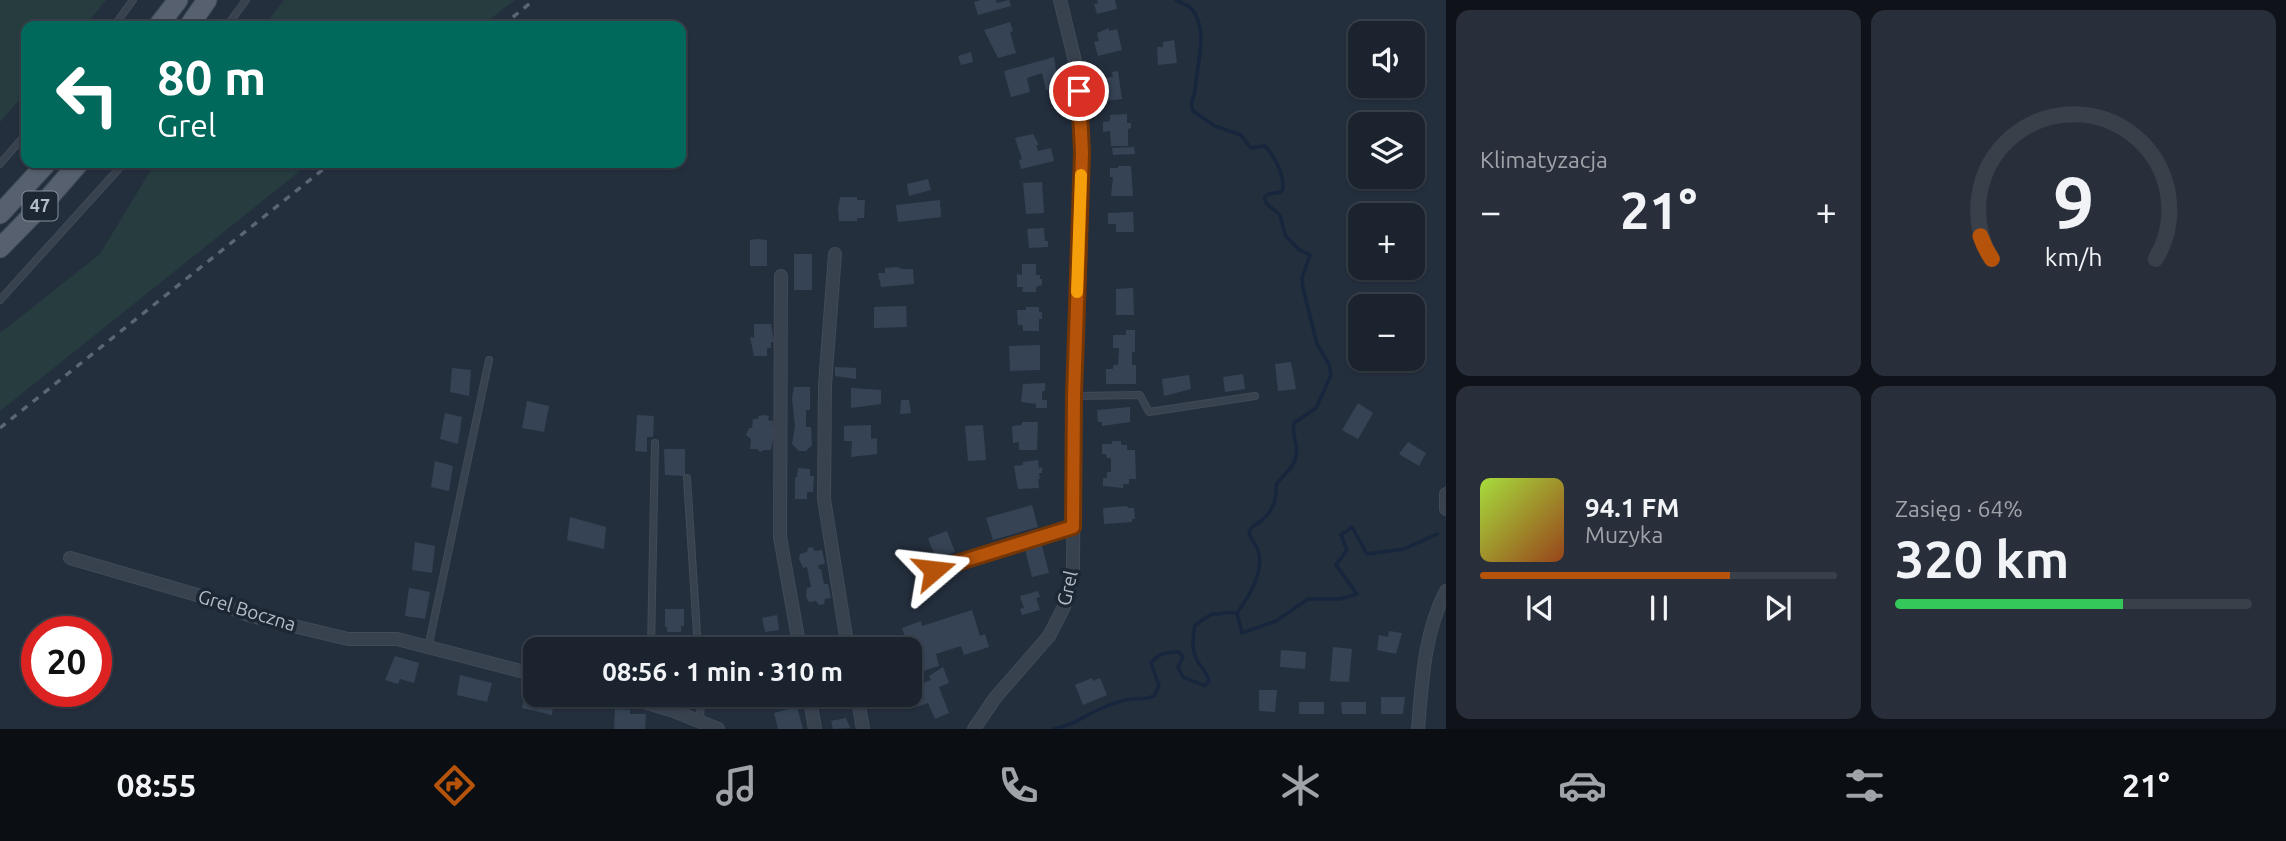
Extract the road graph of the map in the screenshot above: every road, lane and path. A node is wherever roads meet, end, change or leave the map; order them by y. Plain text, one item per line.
1 (133, 0) edge
2 (178, 0) edge
3 (207, 0) edge
4 (246, 0) edge
5 (1060, 0) edge
6 (118, 21) edge
7 (162, 21) edge
8 (192, 21) edge
9 (231, 21) edge
10 (21, 140) edge
11 (0, 164) edge
12 (42, 168) edge
13 (75, 168) edge
14 (119, 168) edge
15 (0, 214) edge
16 (0, 248) edge
17 (835, 254) dead end
18 (781, 276) dead end
19 (0, 300) edge
20 (489, 360) dead end
21 (1074, 396) junction
22 (1255, 396) dead end
23 (655, 443) dead end
24 (687, 478) dead end
25 (1446, 494) edge
26 (1446, 509) edge
27 (1073, 527) junction
28 (70, 558) dead end
29 (934, 570) dead end
30 (1445, 595) edge
31 (651, 637) edge
32 (697, 637) edge
33 (798, 637) edge
34 (846, 637) edge
35 (428, 648) junction
36 (523, 672) edge
37 (667, 707) edge
38 (701, 707) edge
39 (811, 707) edge
40 (859, 707) edge
41 (700, 722) junction
42 (719, 729) edge
43 (815, 729) edge
44 (863, 729) edge
45 (974, 729) edge
46 (1418, 729) edge

1 - 6 lane
2 - 7 main road
3 - 8 main road
4 - 9 lane
5 - 21 street, Grel
10 - 11 lane
12 - 15 main road, 47
13 - 16 main road, 47
14 - 19 lane
17 - 34 street
18 - 33 street
20 - 35 lane
21 - 22 lane
21 - 27 street, Grel
23 - 31 lane
24 - 32 lane
25 - 26 street
27 - 29 lane
27 - 45 street, Grel
28 - 35 street, Grel Boczna
30 - 46 street
35 - 36 street, Grel Boczna
37 - 41 street
38 - 41 lane
39 - 43 street
40 - 44 street
41 - 42 street

